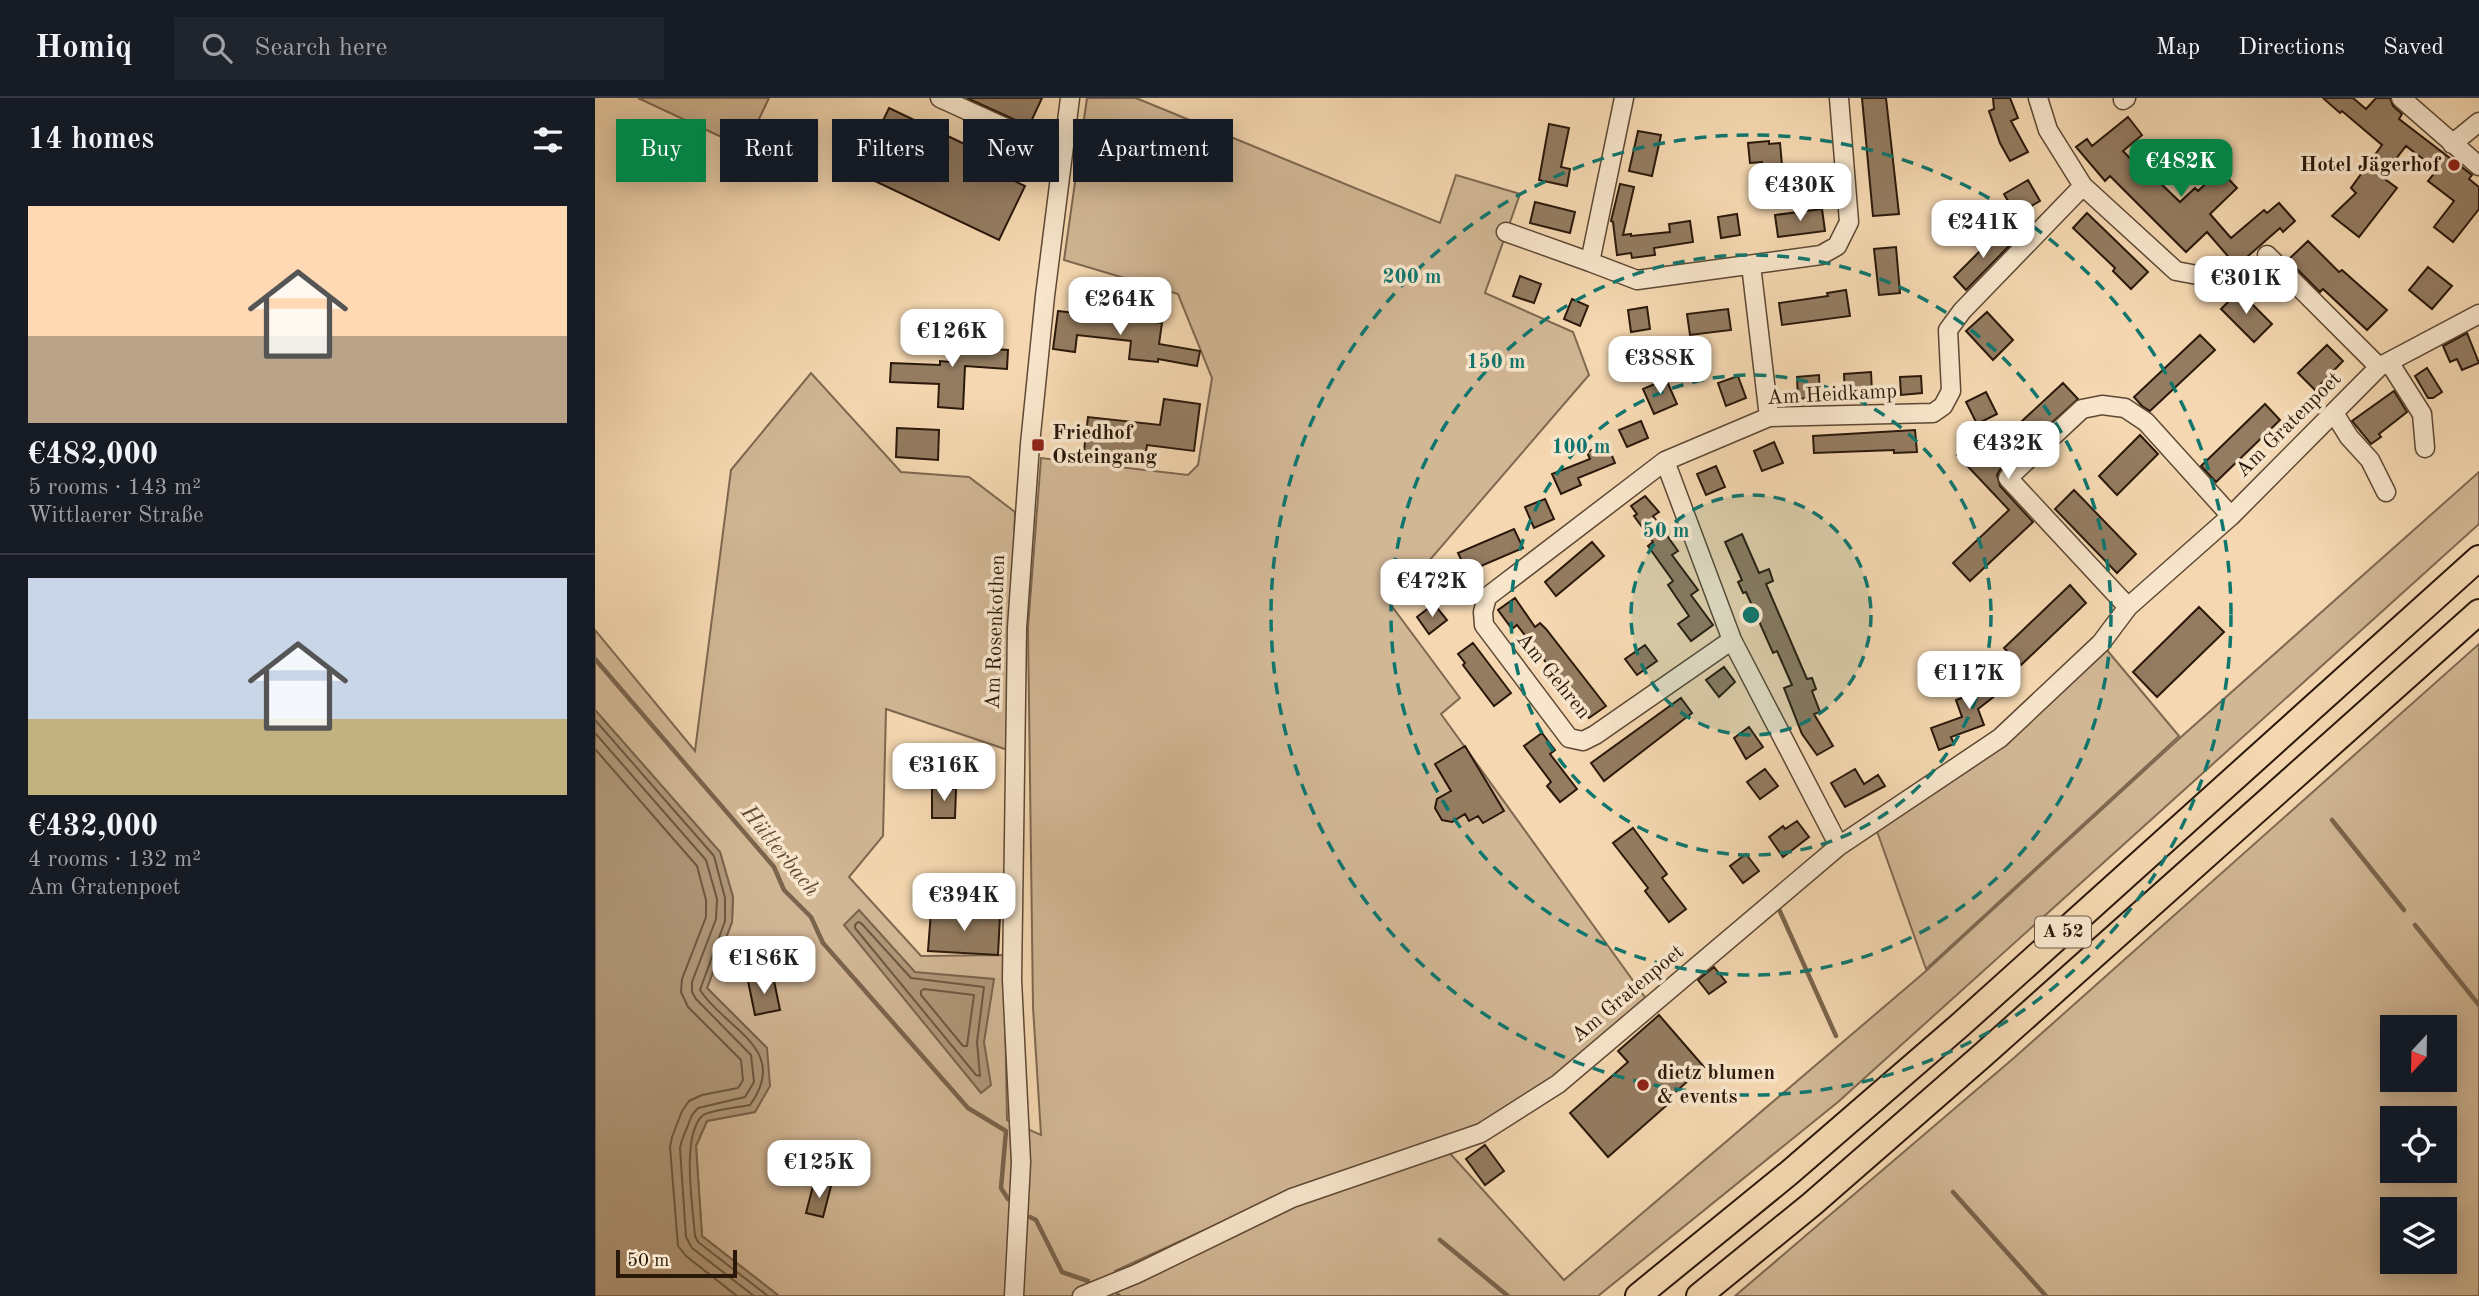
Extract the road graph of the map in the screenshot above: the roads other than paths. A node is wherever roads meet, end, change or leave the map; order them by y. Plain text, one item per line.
1 (940, 98) edge
2 (1070, 98) edge
3 (1624, 98) edge
4 (1839, 98) edge
5 (2038, 98) edge
6 (2401, 98) edge
7 (2479, 122) edge
8 (2452, 144) junction
9 (1063, 154) junction
10 (2479, 166) edge
11 (2083, 186) junction
12 (1506, 232) dead end
13 (2267, 255) dead end
14 (1590, 262) junction
15 (1751, 265) junction
16 (2208, 277) dead end
17 (2479, 314) edge
18 (2384, 365) junction
19 (2334, 413) junction
20 (1769, 417) junction
21 (2425, 448) dead end
22 (1665, 461) junction
23 (2386, 492) dead end
24 (2231, 516) junction
25 (2479, 558) edge
26 (2128, 607) junction
27 (2479, 612) edge
28 (1732, 640) junction
29 (1839, 846) junction
30 (1014, 1296) edge
31 (1083, 1296) edge
32 (1638, 1296) edge
33 (1699, 1296) edge

1 - 9 street
2 - 9 street, Am Rosenkothen
3 - 14 street
4 - 15 street
5 - 11 street
6 - 8 street
7 - 8 street
8 - 10 street
9 - 30 street, Am Rosenkothen
11 - 16 street
11 - 20 street, Am Heidkamp
12 - 14 street
13 - 18 street
14 - 15 street
15 - 20 street
17 - 18 street, Am Gratenpoet
18 - 19 street, Am Gratenpoet
18 - 21 street
19 - 23 street
19 - 24 street, Am Gratenpoet
20 - 22 street, Am Heidkamp
22 - 28 street
22 - 28 street, Am Gehren
24 - 26 street, Am Gratenpoet
24 - 26 street
25 - 32 highway, A 52
26 - 29 street, Am Gratenpoet
27 - 33 highway, A 52
28 - 29 street
29 - 31 street, Am Gratenpoet

